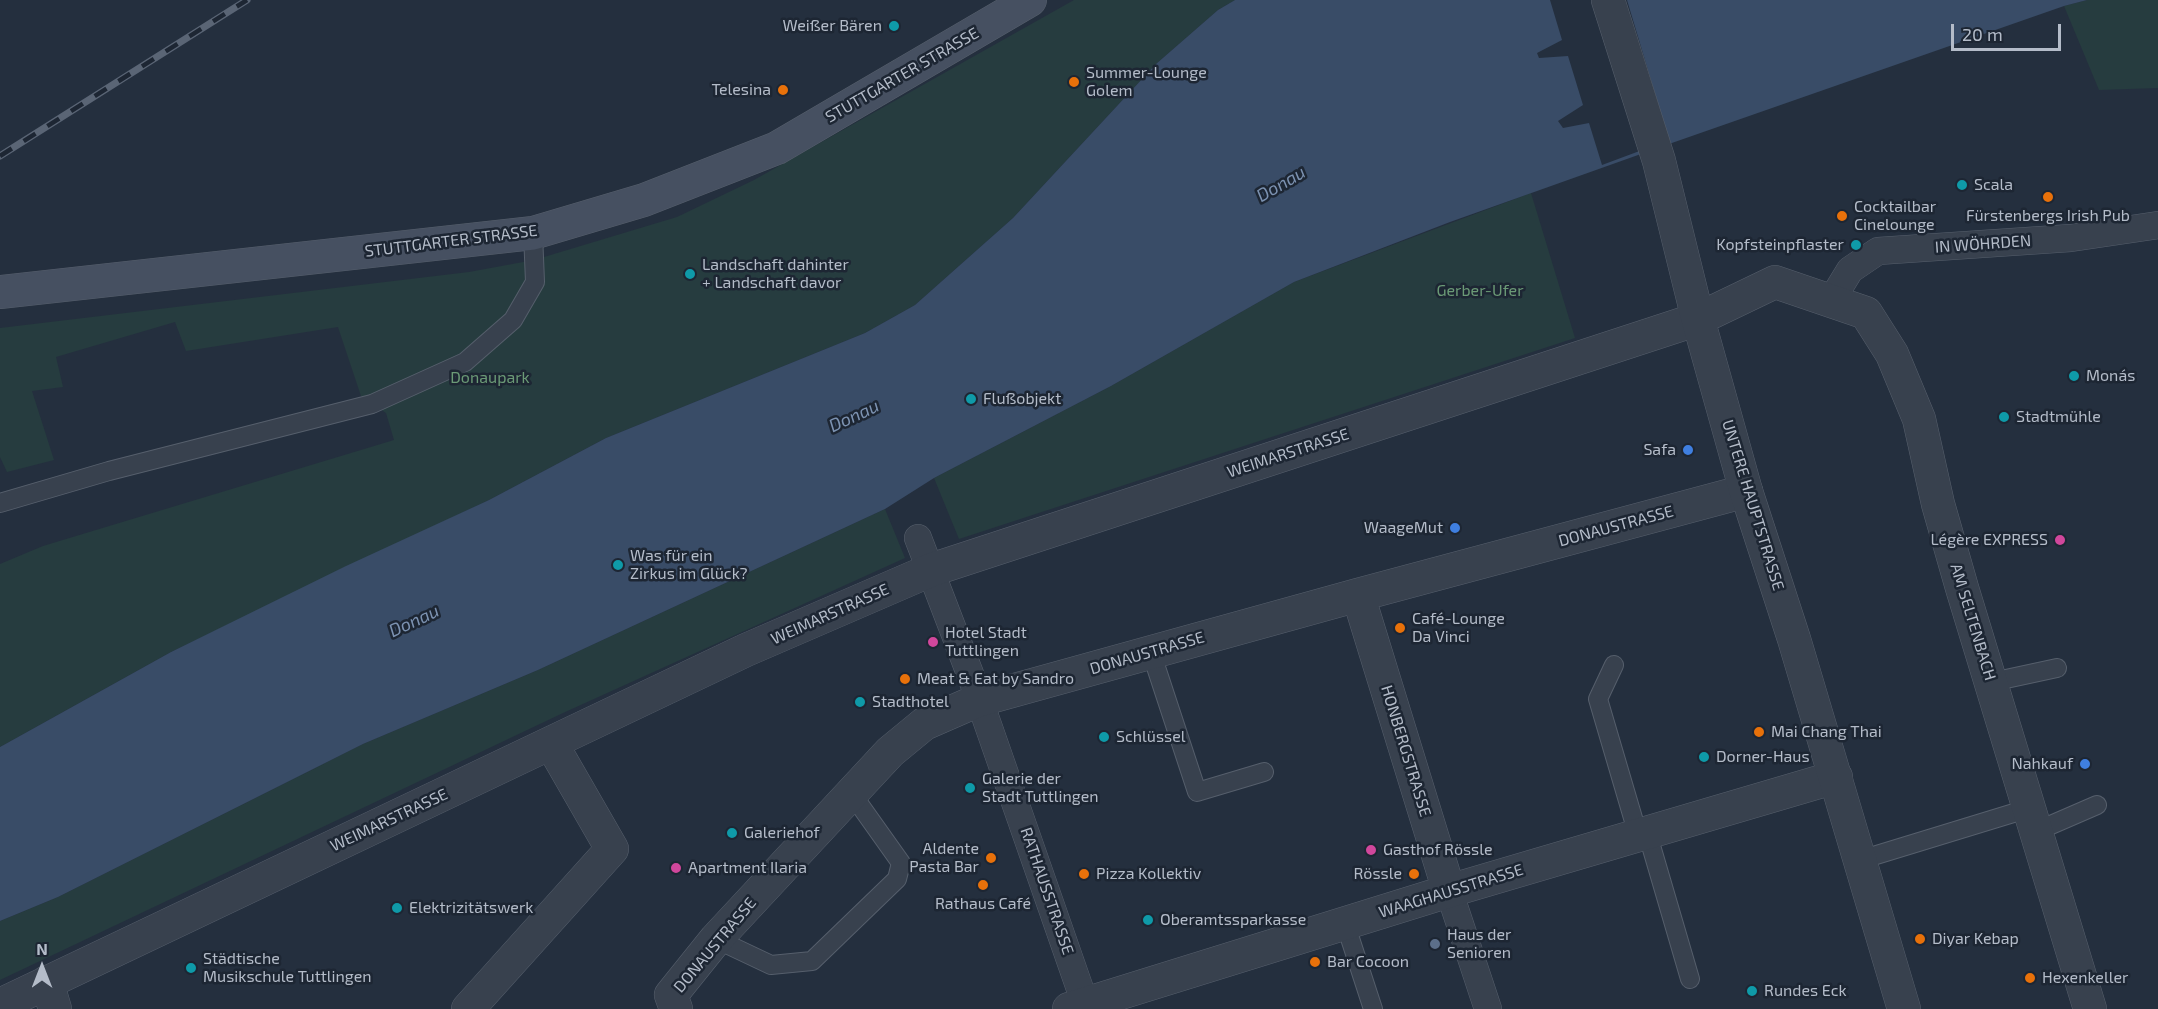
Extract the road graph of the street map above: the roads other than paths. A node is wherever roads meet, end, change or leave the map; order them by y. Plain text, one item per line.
1 (1030, 0) edge
2 (1608, 0) edge
3 (2158, 225) edge
4 (533, 232) junction
5 (0, 292) edge
6 (1831, 301) junction
7 (1698, 319) junction
8 (1746, 491) junction
9 (0, 503) edge
10 (918, 538) dead end
11 (931, 570) junction
12 (1358, 595) junction
13 (1151, 652) junction
14 (1614, 665) dead end
15 (2057, 668) dead end
16 (1992, 682) junction
17 (979, 700) junction
18 (551, 743) junction
19 (1264, 772) dead end
20 (1836, 777) junction
21 (852, 794) junction
22 (2097, 805) dead end
23 (2033, 819) junction
24 (1642, 834) junction
25 (1860, 860) junction
26 (1449, 891) junction
27 (1345, 923) junction
28 (716, 939) junction
29 (1690, 979) dead end
30 (51, 995) edge
31 (0, 1005) edge
32 (1080, 1007) edge
33 (468, 1009) edge
34 (676, 1009) edge
35 (1373, 1009) edge
36 (1488, 1009) edge
37 (1904, 1009) edge
38 (2090, 1009) edge

1 - 4 main road, STUTTGARTER STRASSE
2 - 7 street, UNTERE HAUPTSTRASSE
3 - 6 street, IN WÖHRDEN
4 - 5 main road, STUTTGARTER STRASSE
4 - 9 lane
6 - 7 street, AM SELTENBACH
6 - 16 street, AM SELTENBACH
7 - 8 street, UNTERE HAUPTSTRASSE
7 - 11 street, WEIMARSTRASSE
8 - 12 street, DONAUSTRASSE
8 - 20 street, UNTERE HAUPTSTRASSE
10 - 11 street, RATHAUSSTRASSE
11 - 17 street, RATHAUSSTRASSE
11 - 18 street, WEIMARSTRASSE
12 - 13 street, DONAUSTRASSE
12 - 26 street, HONBERGSTRASSE
13 - 17 street, DONAUSTRASSE
13 - 19 lane
14 - 24 lane
15 - 16 lane
16 - 23 street, AM SELTENBACH
17 - 21 street, DONAUSTRASSE
17 - 32 street, RATHAUSSTRASSE
18 - 30 street, WEIMARSTRASSE
18 - 33 street
20 - 24 street, WAAGHAUSSTRASSE
20 - 25 street, UNTERE HAUPTSTRASSE
21 - 28 street, DONAUSTRASSE
21 - 28 lane
22 - 23 lane
23 - 25 lane
23 - 38 street, AM SELTENBACH
24 - 26 street, WAAGHAUSSTRASSE
24 - 29 lane
25 - 37 street, UNTERE HAUPTSTRASSE
26 - 27 street, WAAGHAUSSTRASSE
26 - 36 street, HONBERGSTRASSE
27 - 32 street, WAAGHAUSSTRASSE
27 - 35 lane
28 - 34 street, DONAUSTRASSE
30 - 31 street, WEIMARSTRASSE

